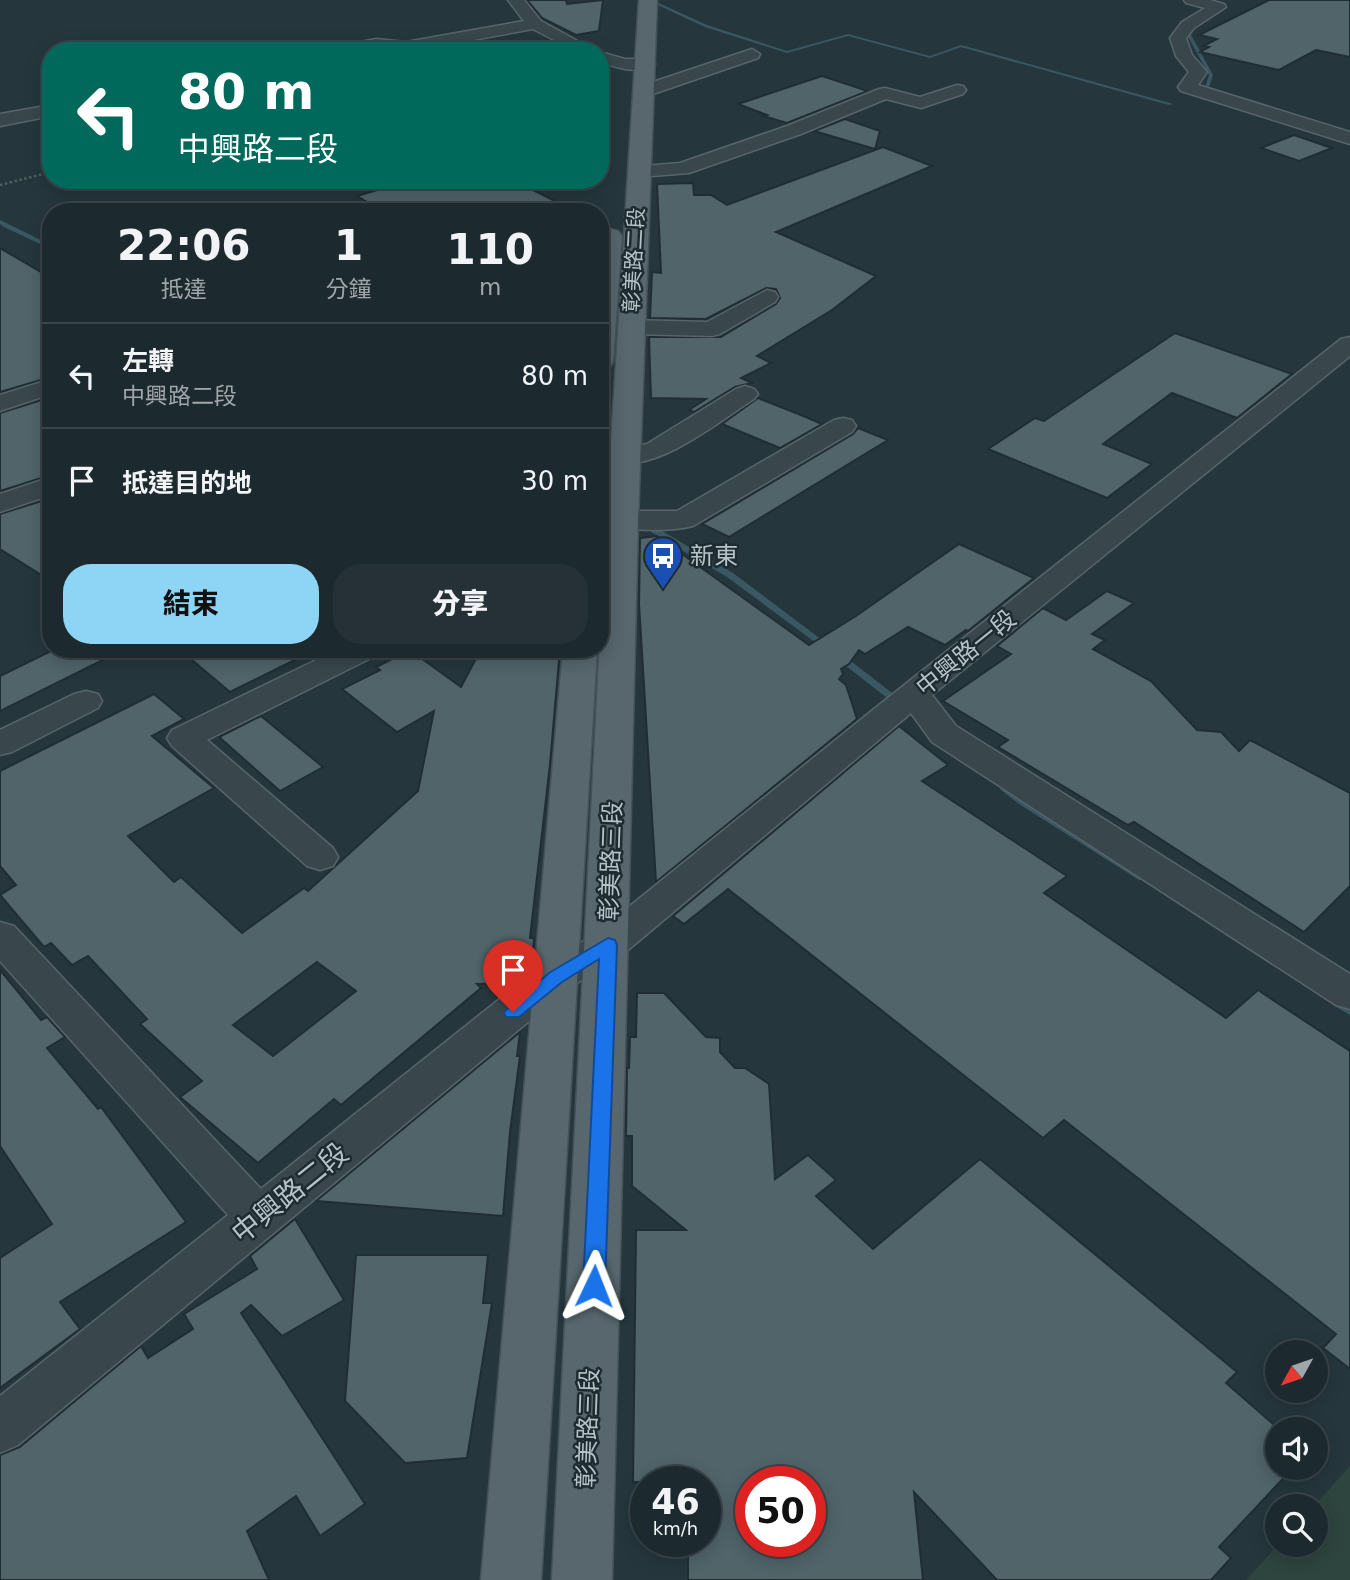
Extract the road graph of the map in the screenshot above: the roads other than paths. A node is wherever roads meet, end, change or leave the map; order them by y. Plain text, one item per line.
1 (516, 0) edge
2 (628, 0) edge
3 (648, 0) edge
4 (1192, 0) edge
5 (535, 24) junction
6 (434, 42) edge
7 (570, 42) edge
8 (752, 54) dead end
9 (609, 59) edge
10 (635, 64) junction
11 (633, 90) junction
12 (957, 90) dead end
13 (42, 112) edge
14 (0, 120) edge
15 (1350, 138) edge
16 (639, 171) junction
17 (635, 232) junction
18 (609, 250) edge
19 (766, 297) dead end
20 (631, 327) junction
21 (1350, 344) edge
22 (42, 389) edge
23 (745, 394) dead end
24 (0, 403) edge
25 (843, 426) dead end
26 (625, 456) junction
27 (42, 488) edge
28 (0, 504) edge
29 (611, 519) edge
30 (609, 549) edge
31 (346, 658) edge
32 (580, 658) edge
33 (602, 658) edge
34 (914, 694) junction
35 (86, 701) dead end
36 (0, 744) edge
37 (320, 857) dead end
38 (0, 936) edge
39 (582, 961) junction
40 (1350, 994) edge
41 (259, 1218) junction
42 (0, 1428) edge
43 (511, 1580) edge
44 (582, 1580) edge

1 - 5 street
2 - 10 main road, 彰美路二段
3 - 10 main road, 彰美路二段
4 - 15 street
5 - 6 street
5 - 7 street
8 - 11 street
9 - 10 street
10 - 11 main road, 彰美路二段
11 - 16 main road, 彰美路二段
12 - 16 street
13 - 14 street
16 - 17 main road, 彰美路二段
17 - 18 main road, 彰美路二段
17 - 20 main road, 彰美路二段
19 - 20 street
20 - 26 main road, 彰美路二段
21 - 34 street, 中興路一段
22 - 24 street
23 - 26 street
25 - 29 street
26 - 29 main road, 彰美路二段
27 - 28 street
29 - 30 main road, 彰美路三段
31 - 37 street
32 - 39 main road, 彰美路三段
33 - 39 main road, 彰美路三段
34 - 39 street, 中興路一段
34 - 40 street
35 - 36 street
38 - 41 street
39 - 41 street, 中興路二段
39 - 43 main road, 彰美路三段
39 - 44 main road, 彰美路三段
41 - 42 street, 中興路二段

